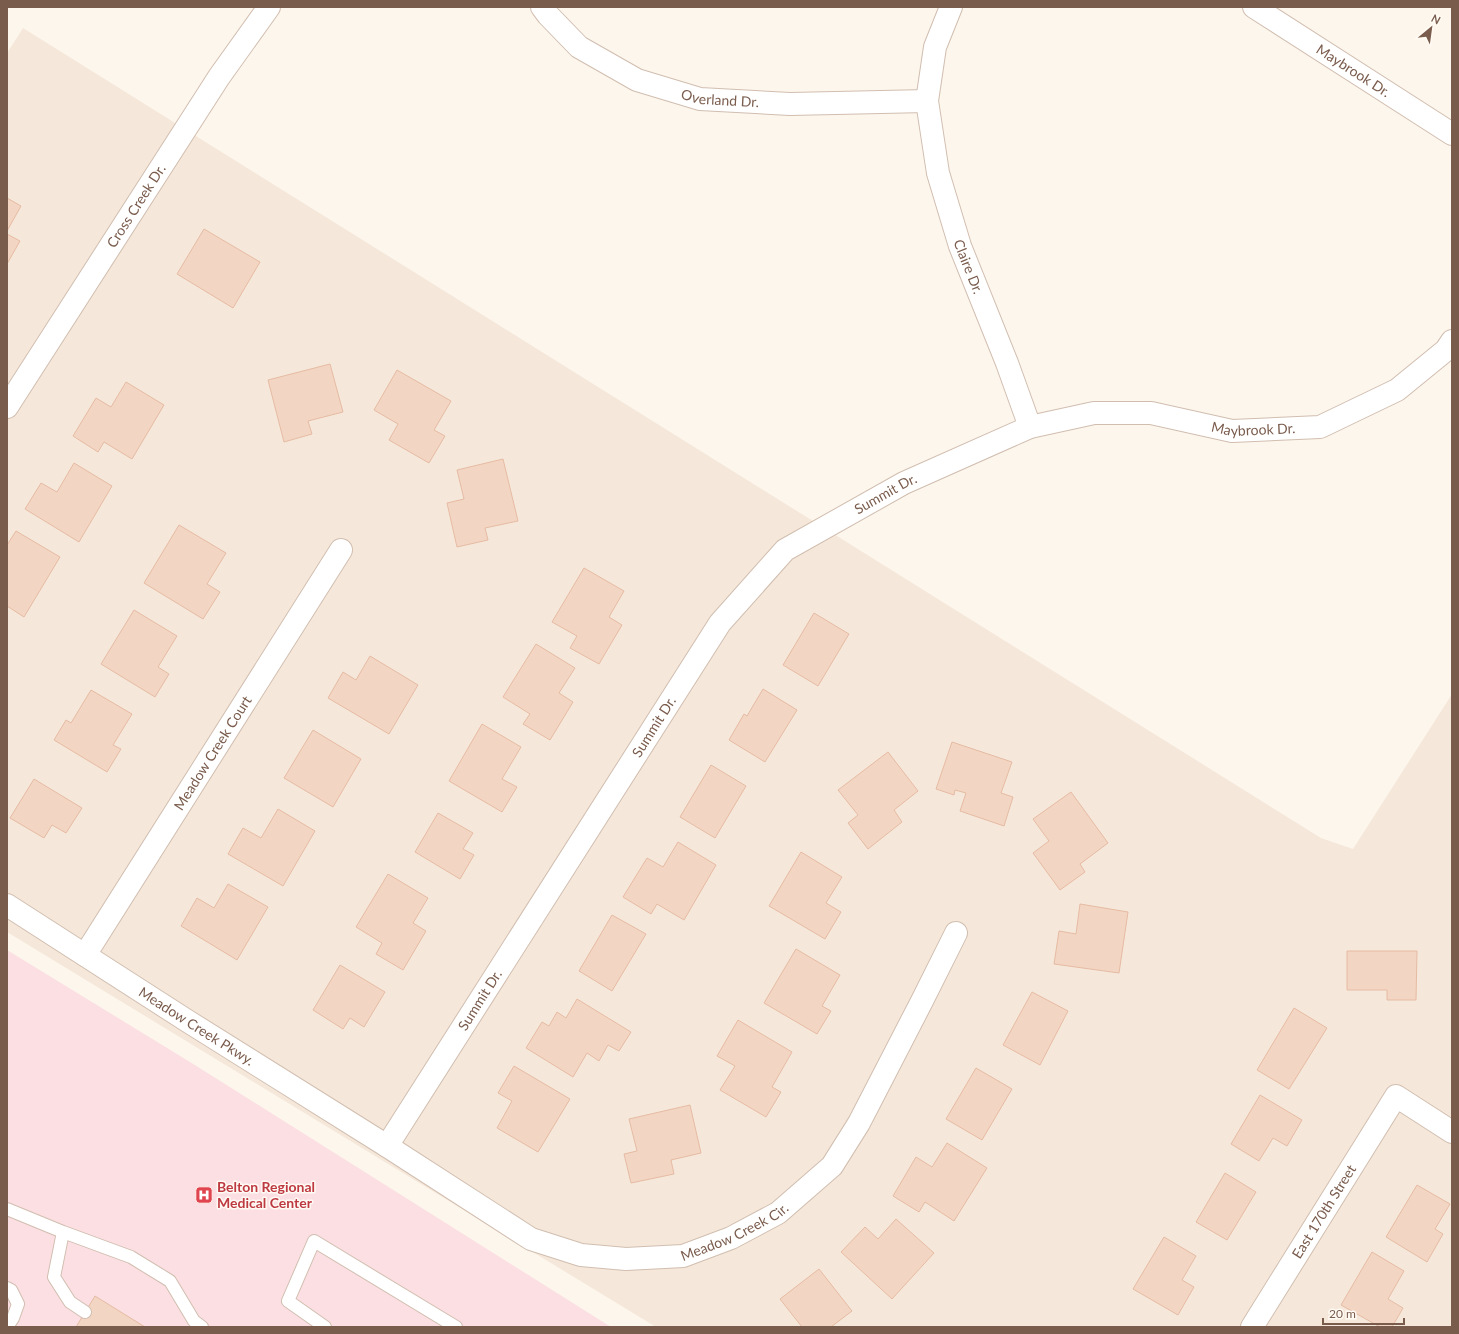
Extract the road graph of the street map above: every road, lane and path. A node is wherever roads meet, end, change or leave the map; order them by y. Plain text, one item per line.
1 (269, 7) edge
2 (542, 7) edge
3 (951, 7) edge
4 (1254, 7) edge
5 (927, 101) junction
6 (1452, 134) edge
7 (1452, 341) edge
8 (7, 407) edge
9 (1030, 426) junction
10 (341, 550) dead end
11 (7, 905) edge
12 (956, 933) dead end
13 (84, 955) junction
14 (1452, 1132) edge
15 (387, 1146) junction
16 (7, 1209) edge
17 (63, 1232) junction
18 (7, 1288) edge
19 (85, 1312) dead end
20 (194, 1325) edge
21 (7, 1327) edge
22 (324, 1327) edge
23 (456, 1327) edge
24 (1252, 1327) edge

1 - 8 street, Cross Creek Dr.
2 - 5 street, Overland Dr.
3 - 5 street, Claire Dr.
4 - 6 street, Maybrook Dr.
5 - 9 street, Claire Dr.
7 - 9 street, Maybrook Dr.
9 - 15 street, Summit Dr.
10 - 13 street, Meadow Creek Court
11 - 13 street, Meadow Creek Pkwy.
12 - 15 street, Meadow Creek Cir.
13 - 15 street, Meadow Creek Pkwy.
14 - 24 street, East 170th Street
16 - 17 lane
17 - 19 lane
17 - 20 lane
18 - 21 lane
22 - 23 lane

